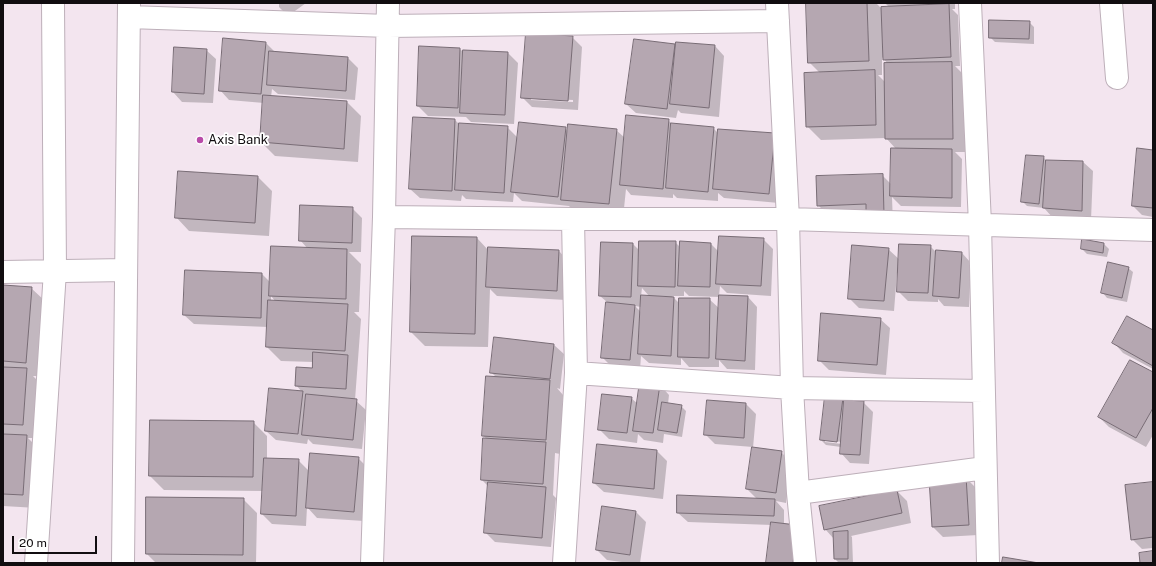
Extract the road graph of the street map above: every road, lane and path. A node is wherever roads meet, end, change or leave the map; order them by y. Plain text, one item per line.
1 (53, 3) edge
2 (388, 3) edge
3 (970, 3) edge
4 (1111, 3) edge
5 (129, 10) edge
6 (777, 12) edge
7 (388, 26) junction
8 (1117, 78) dead end
9 (384, 217) junction
10 (573, 219) junction
11 (788, 219) junction
12 (980, 224) junction
13 (1153, 230) edge
14 (126, 270) junction
15 (55, 271) junction
16 (3, 272) edge
17 (576, 373) junction
18 (792, 388) junction
19 (983, 391) junction
20 (986, 468) junction
21 (798, 493) junction
22 (36, 563) edge
23 (123, 563) edge
24 (372, 563) edge
25 (564, 563) edge
26 (805, 563) edge
27 (988, 563) edge

1 - 15 street
2 - 7 street
3 - 12 street
4 - 8 street
5 - 7 street
5 - 14 street
6 - 7 street
6 - 11 street
7 - 9 street
9 - 10 street
9 - 24 street
10 - 11 street
10 - 17 street
11 - 12 street
11 - 18 street
12 - 13 street
12 - 19 street
14 - 15 street
14 - 23 street
15 - 16 street
15 - 22 street
17 - 18 street
17 - 25 street
18 - 19 street
18 - 21 street
19 - 20 street
20 - 21 street
20 - 27 street
21 - 26 street

